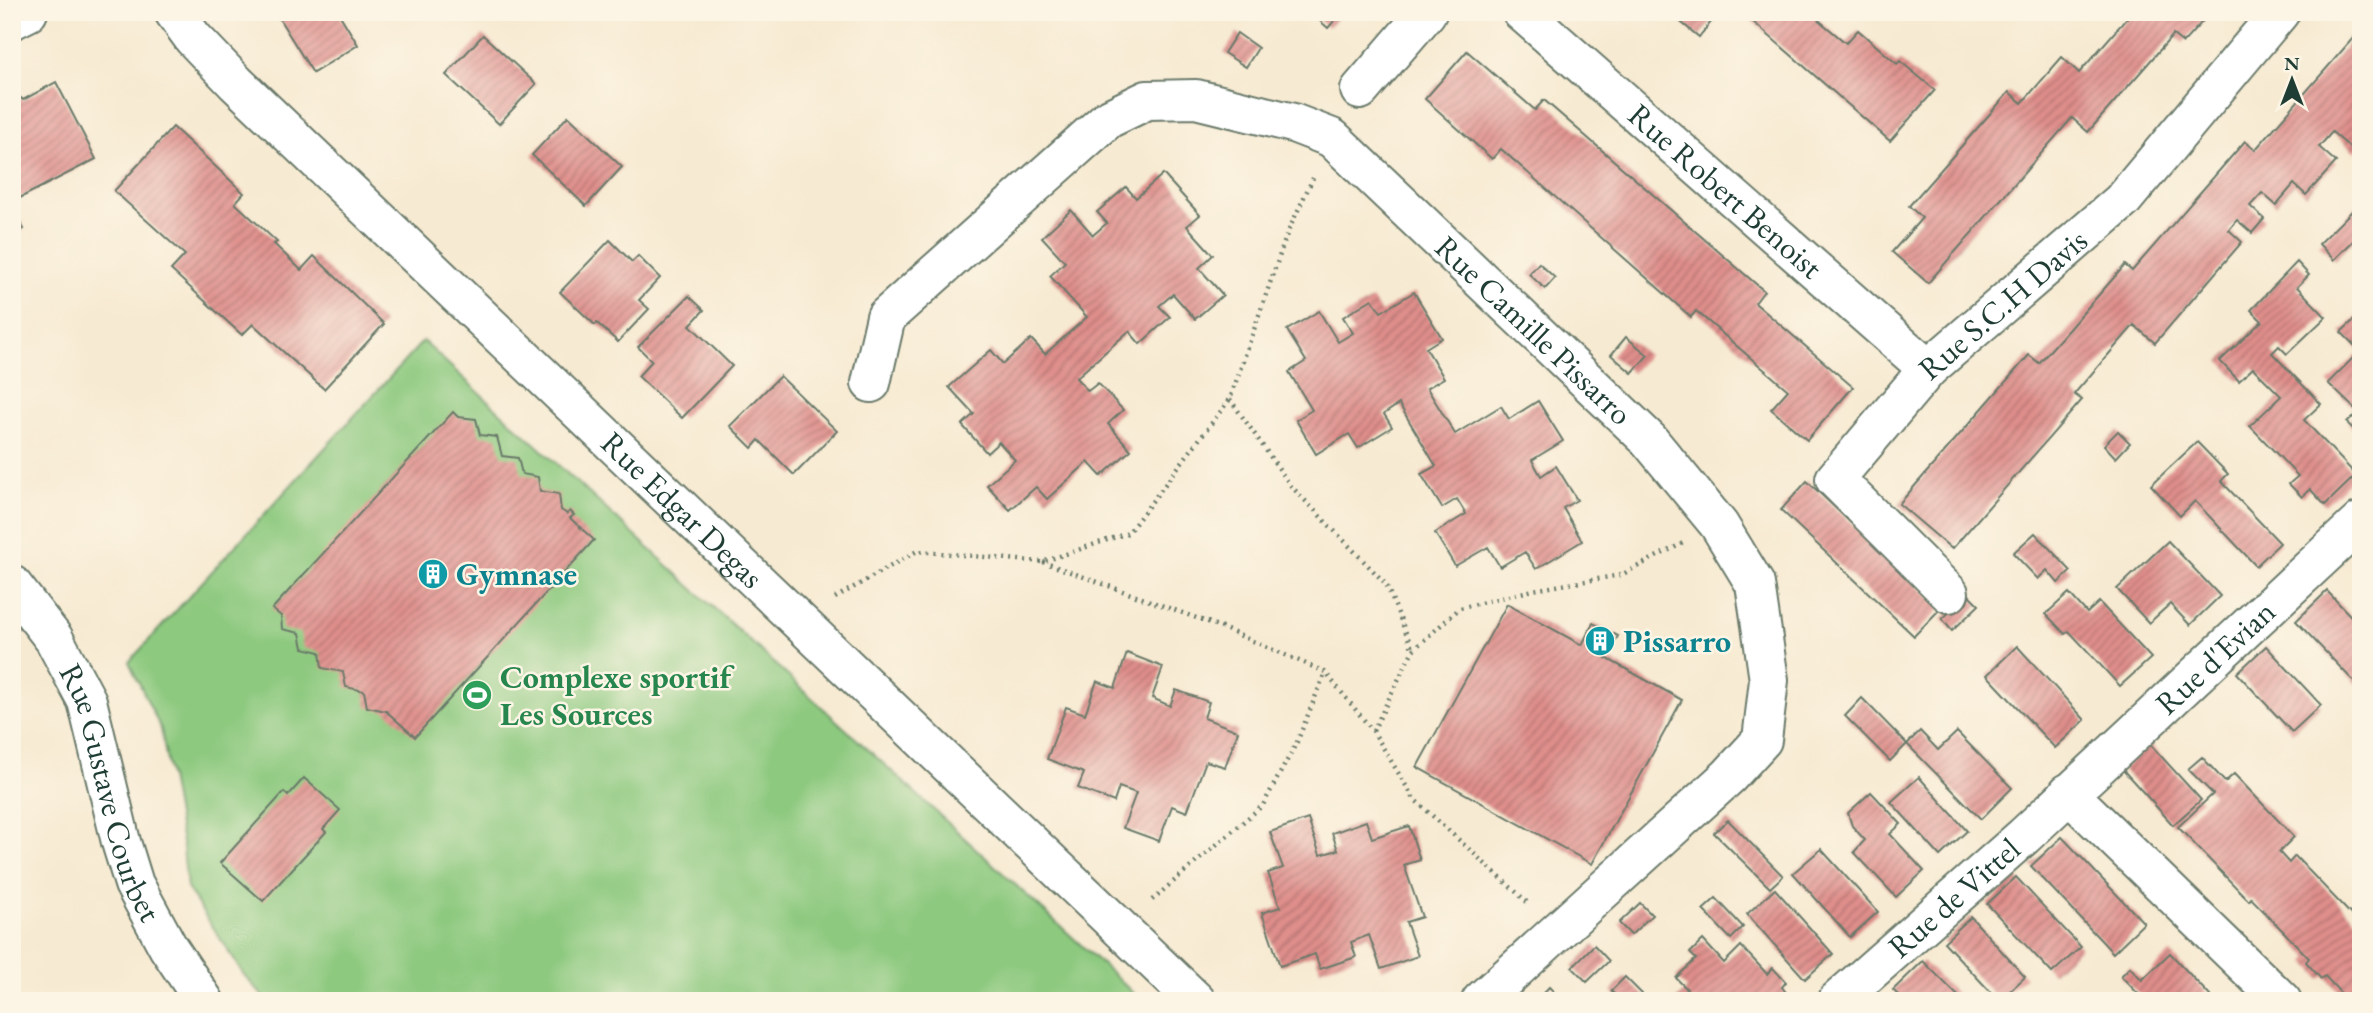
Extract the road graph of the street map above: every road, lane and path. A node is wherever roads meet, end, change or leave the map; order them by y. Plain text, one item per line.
1 (28, 12) edge
2 (174, 12) edge
3 (1427, 12) edge
4 (1522, 12) edge
5 (2280, 12) edge
6 (12, 20) edge
7 (1360, 90) dead end
8 (1332, 138) junction
9 (1928, 369) junction
10 (871, 383) dead end
11 (1230, 399) junction
12 (2361, 521) edge
13 (1719, 525) junction
14 (1042, 562) junction
15 (12, 585) edge
16 (1949, 593) dead end
17 (798, 620) junction
18 (1413, 650) junction
19 (1325, 672) junction
20 (1373, 732) junction
21 (2068, 793) junction
22 (1118, 925) junction
23 (1558, 932) junction
24 (204, 1001) edge
25 (1196, 1001) edge
26 (1481, 1001) edge
27 (1838, 1001) edge
28 (2282, 1001) edge

1 - 6 street
2 - 17 street, Rue Edgar Degas
3 - 7 street
4 - 9 street, Rue Robert Benoist
5 - 9 street, Rue S.C.H Davis
8 - 10 street, Rue Camille Pissarro
8 - 11 path
8 - 13 street, Rue Camille Pissarro
9 - 16 street, Rue S.C.H Davis
11 - 14 path
11 - 18 path
12 - 21 street, Rue d'Evian
13 - 18 path
13 - 23 street, Rue Camille Pissarro
14 - 17 path
14 - 19 path
15 - 24 street, Rue Gustave Courbet
17 - 22 street, Rue Edgar Degas
18 - 20 path
19 - 20 path
19 - 22 path
20 - 23 path
21 - 27 street, Rue de Vittel
21 - 28 street
22 - 25 street, Rue Edgar Degas
23 - 26 street, Rue Camille Pissarro

